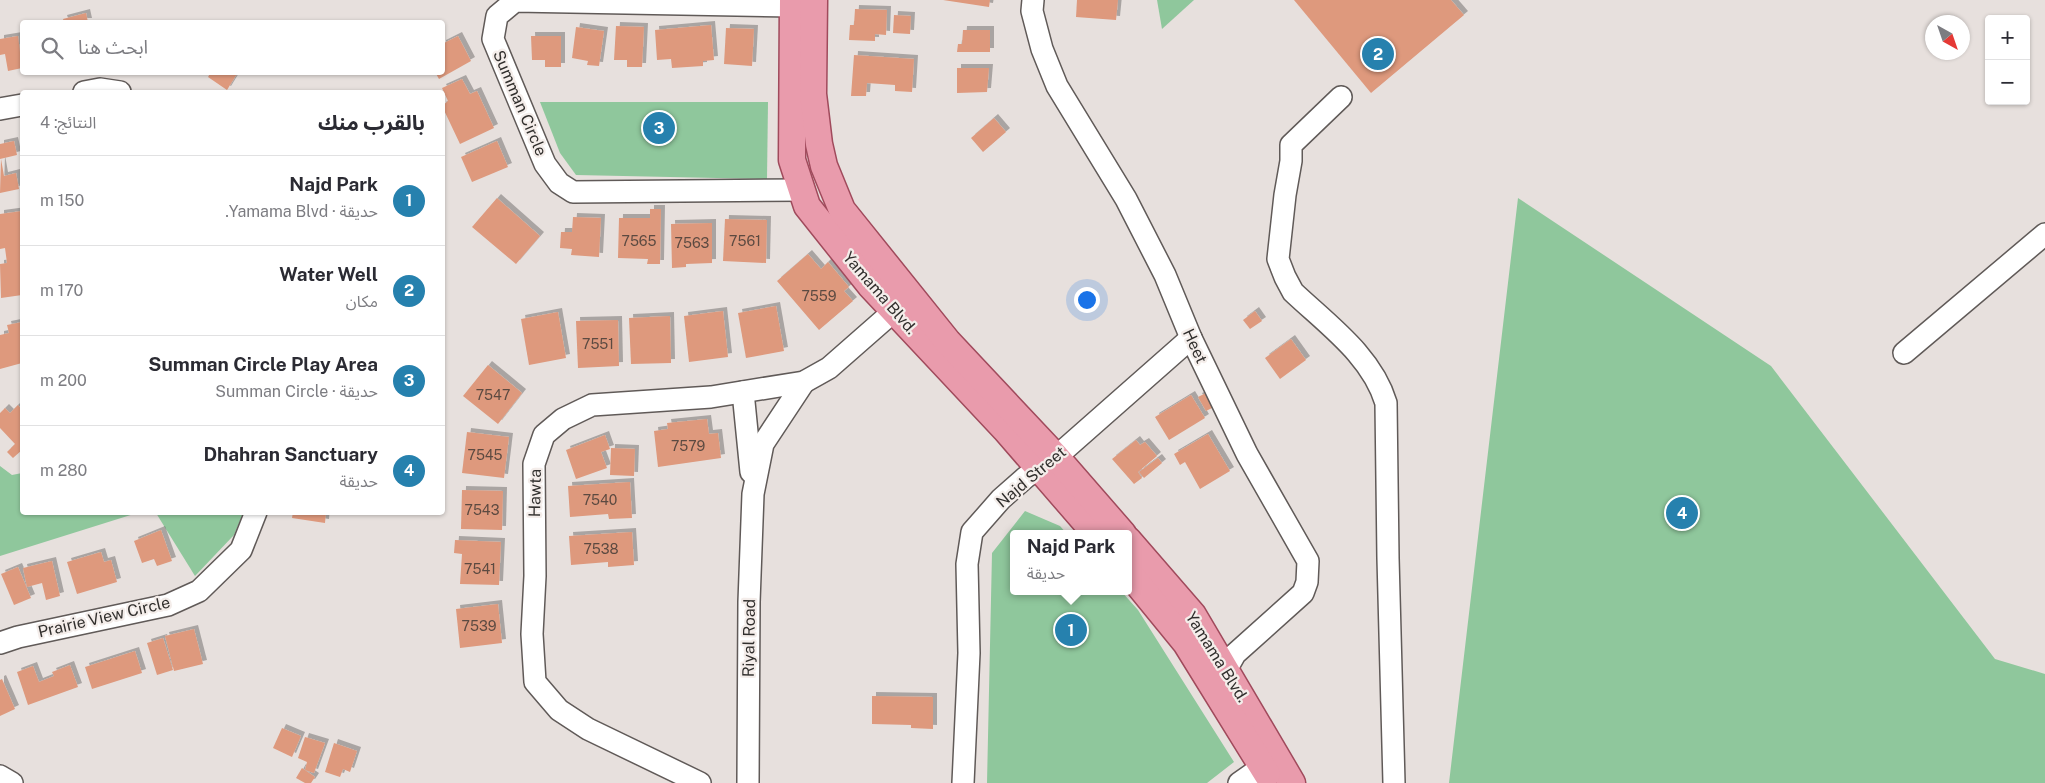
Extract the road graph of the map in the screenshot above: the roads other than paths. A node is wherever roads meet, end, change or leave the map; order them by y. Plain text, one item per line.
1 (1033, 0) edge
2 (800, 2) edge
3 (1341, 97) dead end
4 (20, 105) edge
5 (0, 109) edge
6 (832, 186) junction
7 (801, 189) junction
8 (2045, 234) edge
9 (894, 311) junction
10 (1191, 338) junction
11 (1904, 353) dead end
12 (804, 382) junction
13 (743, 392) junction
14 (1047, 463) junction
15 (753, 494) junction
16 (255, 515) edge
17 (1093, 530) edge
18 (1119, 530) edge
19 (1132, 545) edge
20 (1132, 577) edge
21 (0, 643) edge
22 (1226, 670) junction
23 (1267, 775) edge
24 (0, 776) edge
25 (12, 783) edge
26 (700, 783) edge
27 (748, 783) edge
28 (964, 783) edge
29 (1239, 783) edge
30 (1292, 783) edge
31 (1394, 783) edge

1 - 10 street, Heet
2 - 6 main road, Yamama Blvd.
2 - 7 main road, Yamama Blvd.
2 - 7 street, Summan Circle
3 - 31 street
4 - 5 street
6 - 7 street, Summan Circle
6 - 14 main road, Yamama Blvd.
7 - 9 main road, Yamama Blvd.
8 - 11 street
9 - 12 street, Hawta
9 - 14 main road, Yamama Blvd.
10 - 14 street, Najd Street
10 - 22 street, Heet
12 - 13 street, Hawta
12 - 15 street, Riyal Road
13 - 15 street, Riyal Road
13 - 26 street, Hawta
14 - 17 main road, Yamama Blvd.
14 - 18 main road, Yamama Blvd.
14 - 28 street, Najd Street
15 - 27 street, Riyal Road
16 - 21 street, Prairie View Circle
19 - 22 main road, Yamama Blvd.
20 - 23 main road, Yamama Blvd.
22 - 30 main road, Yamama Blvd.
23 - 29 street
24 - 25 street

